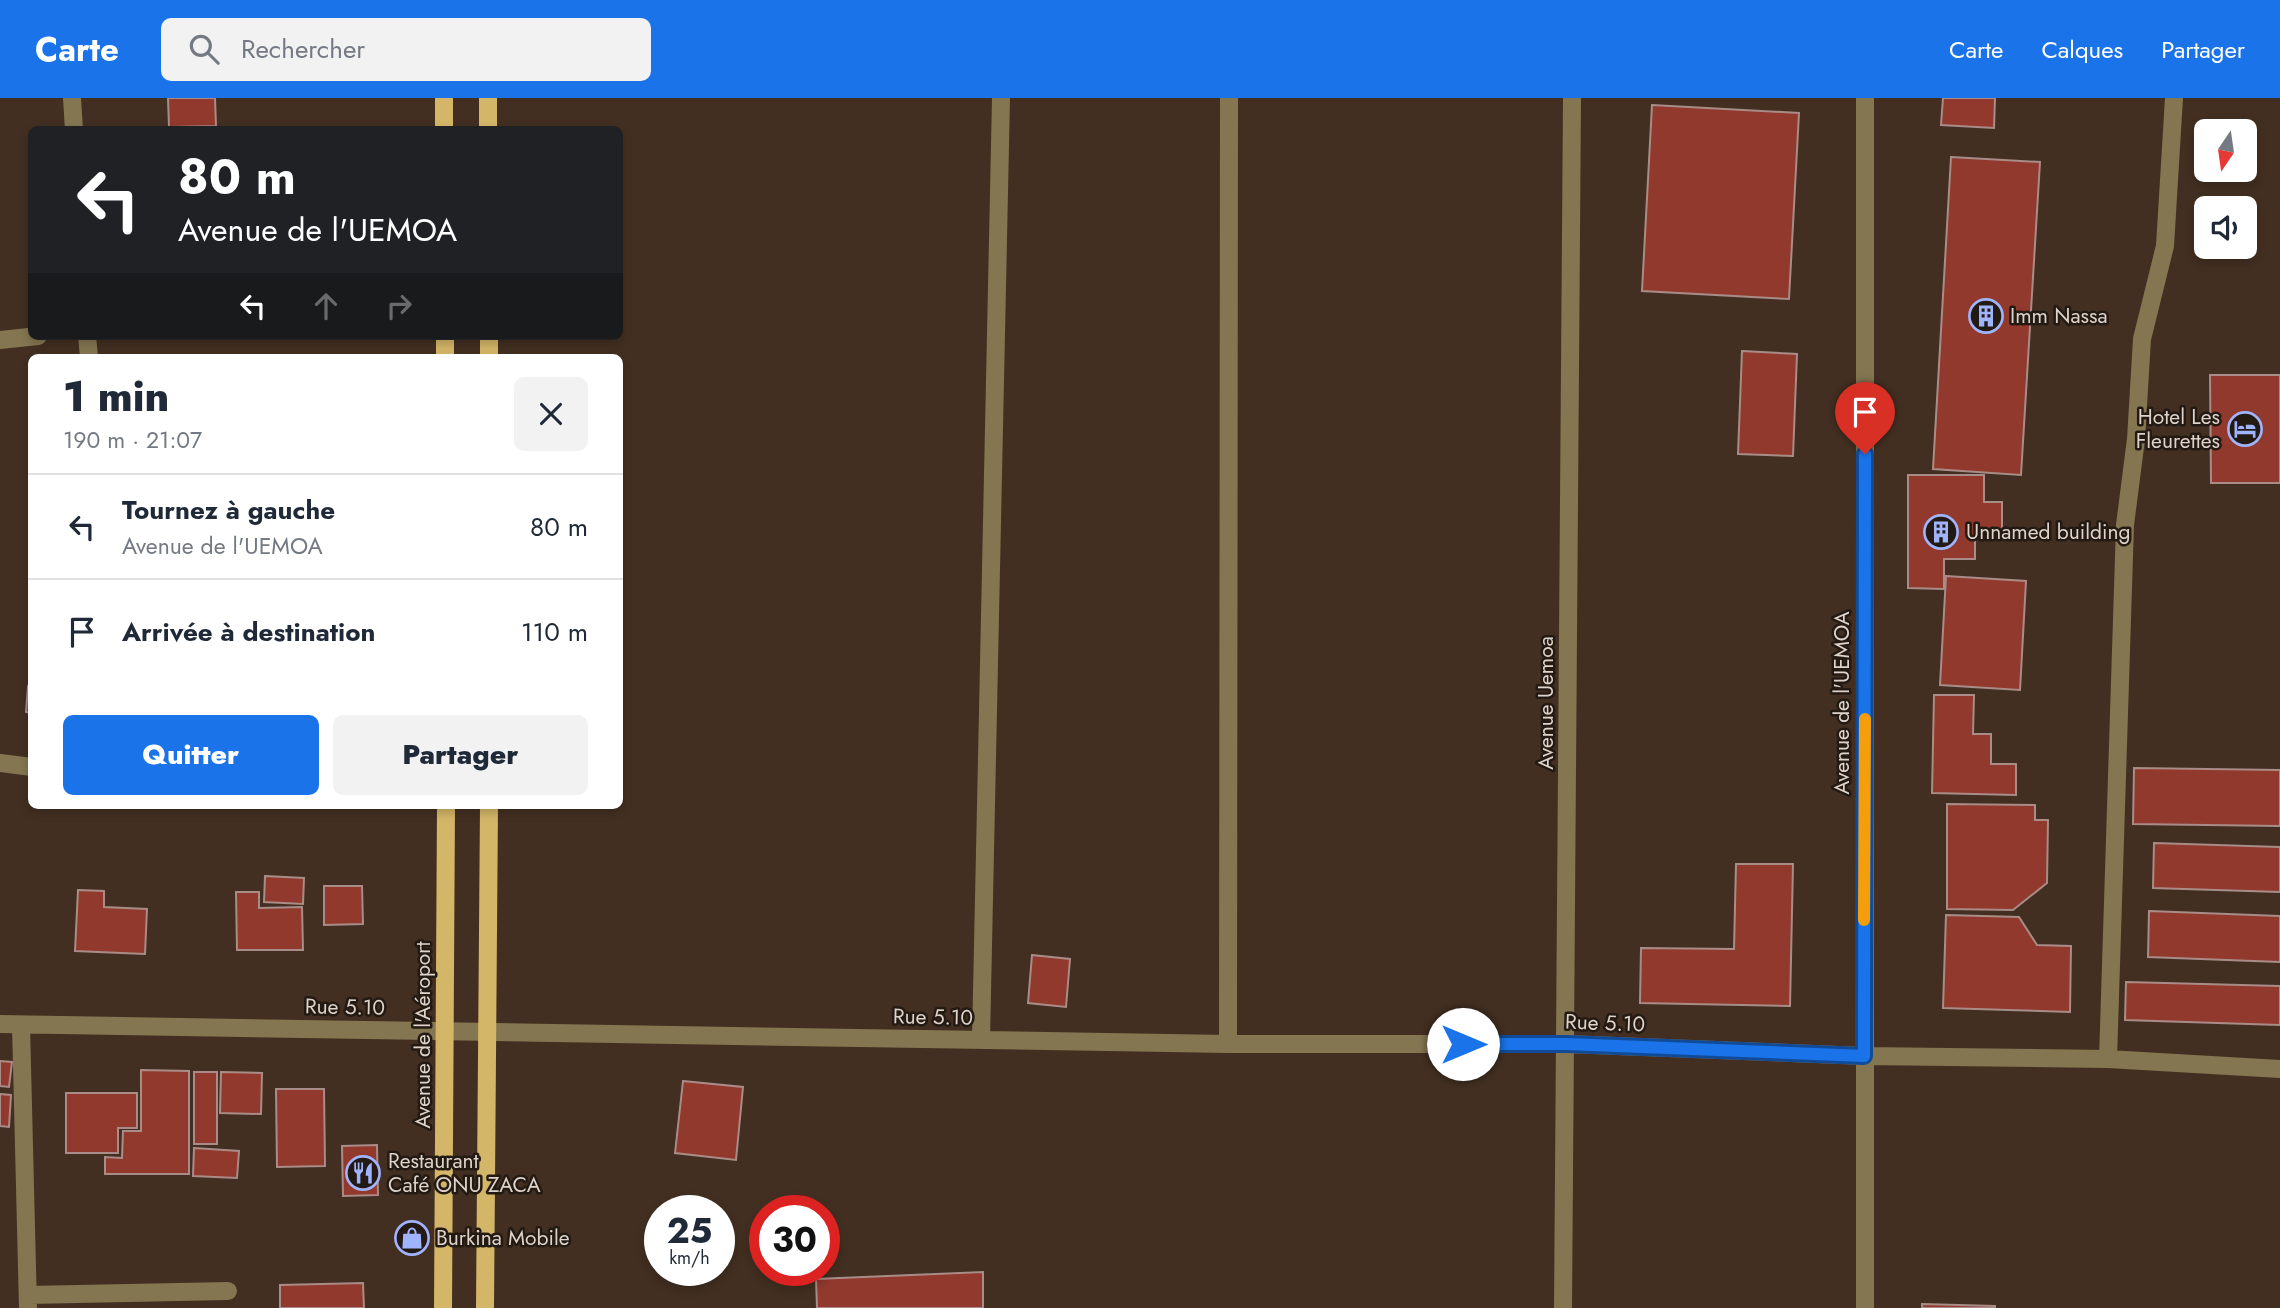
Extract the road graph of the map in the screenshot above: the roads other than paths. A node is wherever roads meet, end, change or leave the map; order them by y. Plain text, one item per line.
1 (72, 98) edge
2 (444, 98) edge
3 (488, 98) edge
4 (1001, 98) edge
5 (1229, 98) edge
6 (1572, 98) edge
7 (1865, 98) edge
8 (2174, 98) edge
9 (74, 126) edge
10 (444, 126) edge
11 (488, 126) edge
12 (28, 337) edge
13 (0, 340) edge
14 (0, 763) edge
15 (28, 766) edge
16 (446, 809) edge
17 (489, 809) edge
18 (0, 1024) edge
19 (21, 1025) junction
20 (447, 1031) junction
21 (489, 1031) junction
22 (981, 1040) junction
23 (1228, 1044) junction
24 (1567, 1044) junction
25 (1864, 1056) junction
26 (2108, 1059) junction
27 (2280, 1069) edge
28 (228, 1291) dead end
29 (28, 1301) edge
30 (443, 1308) edge
31 (485, 1308) edge
32 (1563, 1308) edge
33 (1865, 1308) edge

1 - 9 street
2 - 10 main road
3 - 11 main road
4 - 22 street
5 - 23 street
6 - 24 street, Avenue Uemoa
7 - 25 street, Avenue de l'UEMOA
8 - 26 street
12 - 13 street
14 - 15 street
16 - 20 main road, Avenue de l'Aéroport
17 - 21 main road
18 - 19 street, Rue 5.10
19 - 20 street, Rue 5.10
19 - 29 street
20 - 21 street, Rue 5.10
20 - 30 main road, Avenue de l'Aéroport
21 - 22 street, Rue 5.10
21 - 31 main road
22 - 23 street, Rue 5.10
23 - 24 street, Rue 5.10
24 - 25 street, Rue 5.10
24 - 32 street, Avenue Uemoa
25 - 26 street, Rue 5.10
25 - 33 street, Avenue de l'UEMOA
26 - 27 street, Rue 5.10
28 - 29 street

